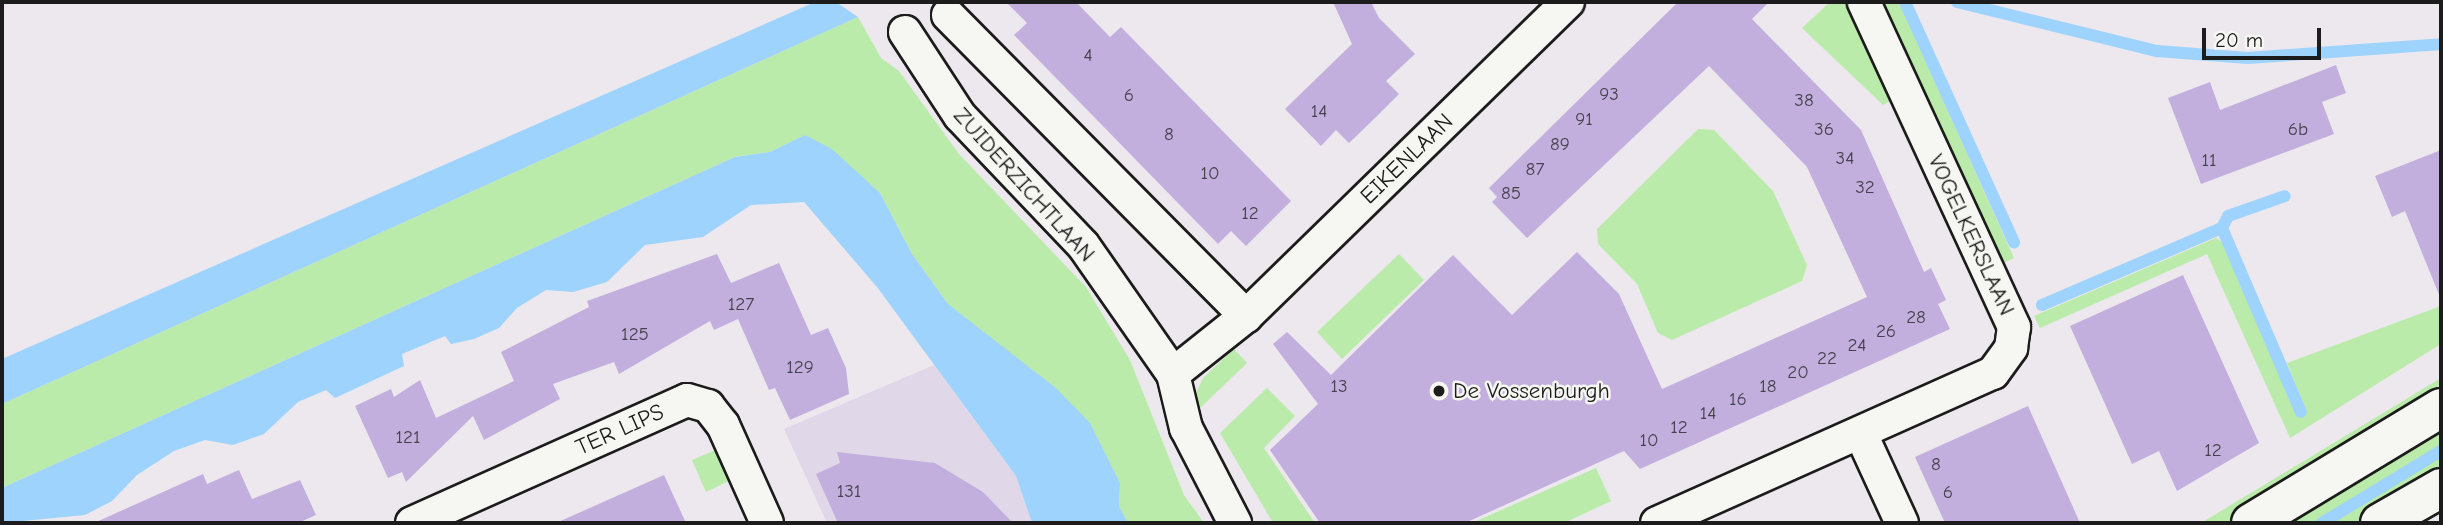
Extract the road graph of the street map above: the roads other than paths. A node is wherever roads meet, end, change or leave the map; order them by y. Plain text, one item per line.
1 (1568, 2) edge
2 (1864, 2) edge
3 (948, 15) dead end
4 (905, 32) dead end
5 (1246, 316) junction
6 (1173, 374) junction
7 (2441, 408) edge
8 (1861, 434) junction
9 (2441, 488) edge
10 (412, 523) edge
11 (767, 523) edge
12 (1235, 523) edge
13 (1657, 523) edge
14 (1902, 523) edge
15 (2251, 523) edge
16 (2380, 523) edge

1 - 5 street, EIKENLAAN
2 - 8 street, VOGELKERSLAAN
3 - 5 street
4 - 6 street, ZUIDERZICHTLAAN
5 - 6 street, EIKENLAAN
6 - 12 street, ZUIDERZICHTLAAN
7 - 15 street
8 - 13 street, VOGELKERSLAAN
8 - 14 street
9 - 16 street
10 - 11 street, TER LIPS

